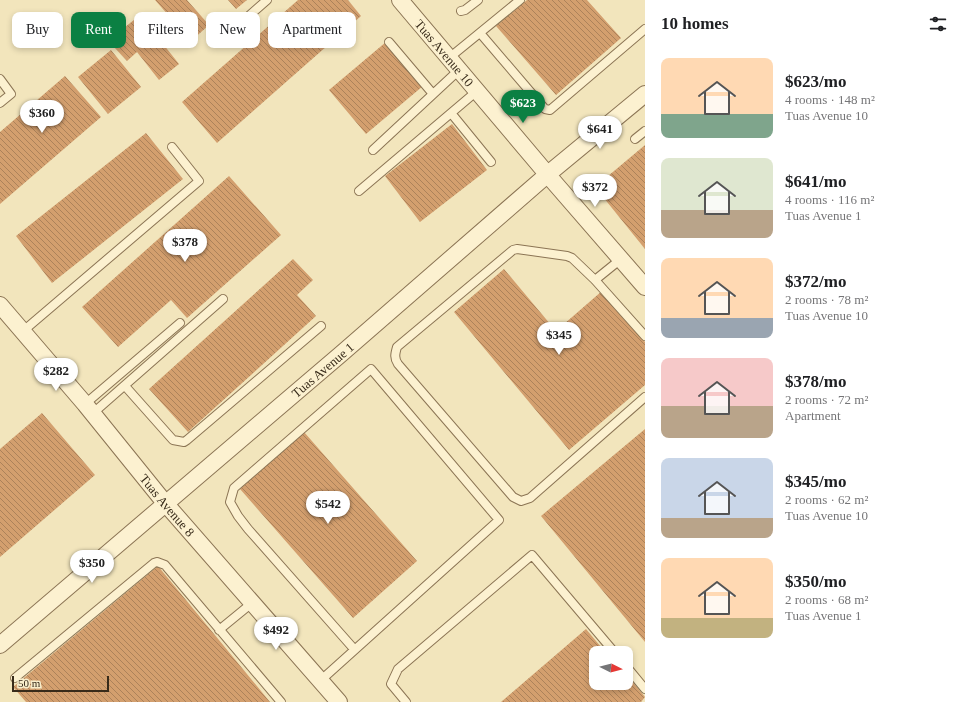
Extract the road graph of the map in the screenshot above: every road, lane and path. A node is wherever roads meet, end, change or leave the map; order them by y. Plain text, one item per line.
1 (267, 0) edge
2 (400, 0) edge
3 (478, 0) edge
4 (520, 0) edge
5 (461, 11) dead end
6 (253, 12) edge
7 (645, 29) edge
8 (480, 33) junction
9 (389, 42) dead end
10 (454, 64) junction
11 (0, 79) edge
12 (477, 91) junction
13 (433, 94) junction
14 (645, 94) edge
15 (0, 103) edge
16 (451, 113) junction
17 (645, 131) edge
18 (635, 139) dead end
19 (172, 147) dead end
20 (372, 150) dead end
21 (491, 162) dead end
22 (548, 174) junction
23 (359, 192) dead end
24 (621, 259) junction
25 (595, 280) junction
26 (645, 287) edge
27 (223, 299) dead end
28 (0, 305) edge
29 (180, 323) dead end
30 (321, 326) dead end
31 (22, 332) junction
32 (645, 336) edge
33 (124, 386) junction
34 (645, 397) edge
35 (88, 409) junction
36 (165, 503) junction
37 (252, 603) junction
38 (219, 630) junction
39 (0, 645) edge
40 (609, 646) edge
41 (354, 649) junction
42 (633, 674) edge
43 (15, 678) dead end
44 (320, 681) junction
45 (645, 688) edge
46 (281, 702) edge
47 (339, 702) edge
48 (406, 702) edge

1 - 6 lane
2 - 10 street, Tuas Avenue 10
3 - 5 lane
4 - 8 lane
7 - 8 lane
8 - 10 lane
9 - 13 lane
10 - 12 street, Tuas Avenue 10
10 - 13 lane
11 - 15 lane
12 - 16 lane
12 - 22 street, Tuas Avenue 10
13 - 20 lane
14 - 22 street, Tuas Avenue 1
16 - 21 lane
16 - 23 lane
17 - 18 lane
19 - 31 lane
22 - 24 street, Tuas Avenue 10
22 - 36 street, Tuas Avenue 1
24 - 25 lane
24 - 26 street, Tuas Avenue 10
25 - 32 lane
25 - 34 lane
27 - 33 lane
28 - 31 street, Tuas Avenue 8
29 - 35 lane
30 - 33 lane
31 - 35 street, Tuas Avenue 8
33 - 35 lane
35 - 36 street, Tuas Avenue 8
36 - 37 street, Tuas Avenue 8
36 - 39 street, Tuas Avenue 1
37 - 38 lane
37 - 44 street, Tuas Avenue 8
38 - 43 lane
38 - 46 lane
40 - 48 lane
41 - 41 lane
41 - 44 lane
42 - 45 lane
44 - 47 street, Tuas Avenue 8

